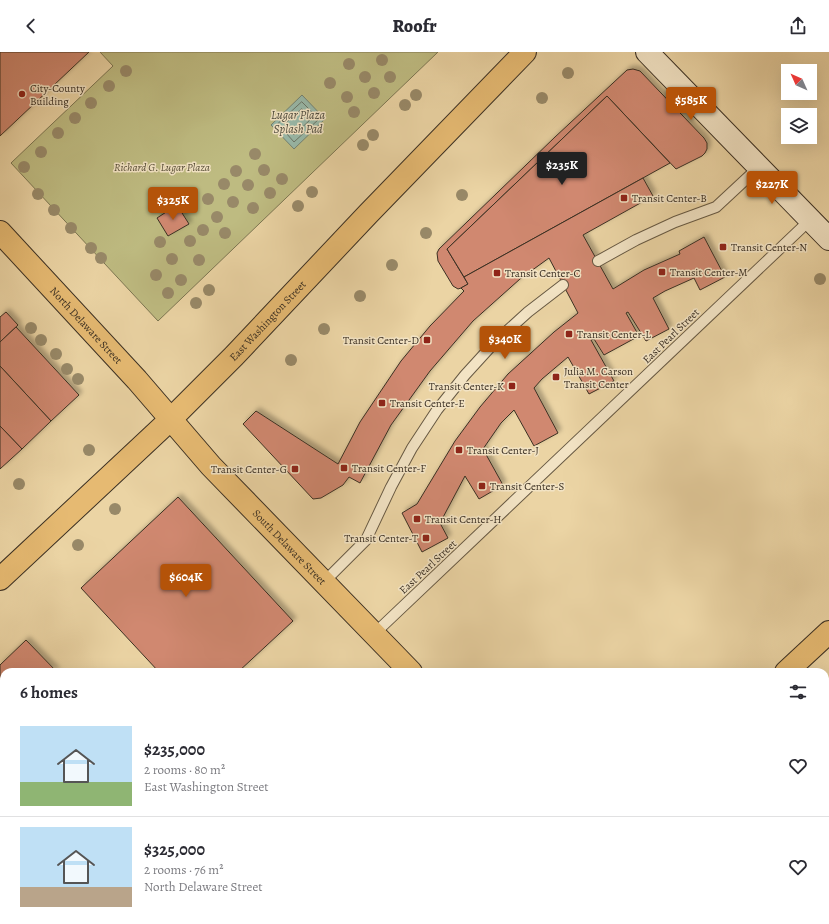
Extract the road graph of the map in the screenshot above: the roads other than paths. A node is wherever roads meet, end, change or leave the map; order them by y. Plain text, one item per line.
1 (526, 52) edge
2 (647, 52) edge
3 (759, 167) junction
4 (810, 220) junction
5 (0, 232) edge
6 (829, 239) edge
7 (598, 261) dead end
8 (563, 285) dead end
9 (171, 419) junction
10 (0, 579) edge
11 (324, 582) junction
12 (829, 632) edge
13 (374, 634) junction
14 (407, 668) edge
15 (790, 668) edge

1 - 9 main road, East Washington Street
2 - 3 main road
3 - 4 main road
3 - 7 lane
4 - 6 main road
4 - 13 lane, East Pearl Street
5 - 9 main road, North Delaware Street
8 - 11 lane
9 - 10 main road, East Washington Street
9 - 11 main road, South Delaware Street
11 - 13 main road, South Delaware Street
12 - 15 main road
13 - 14 main road, South Delaware Street

